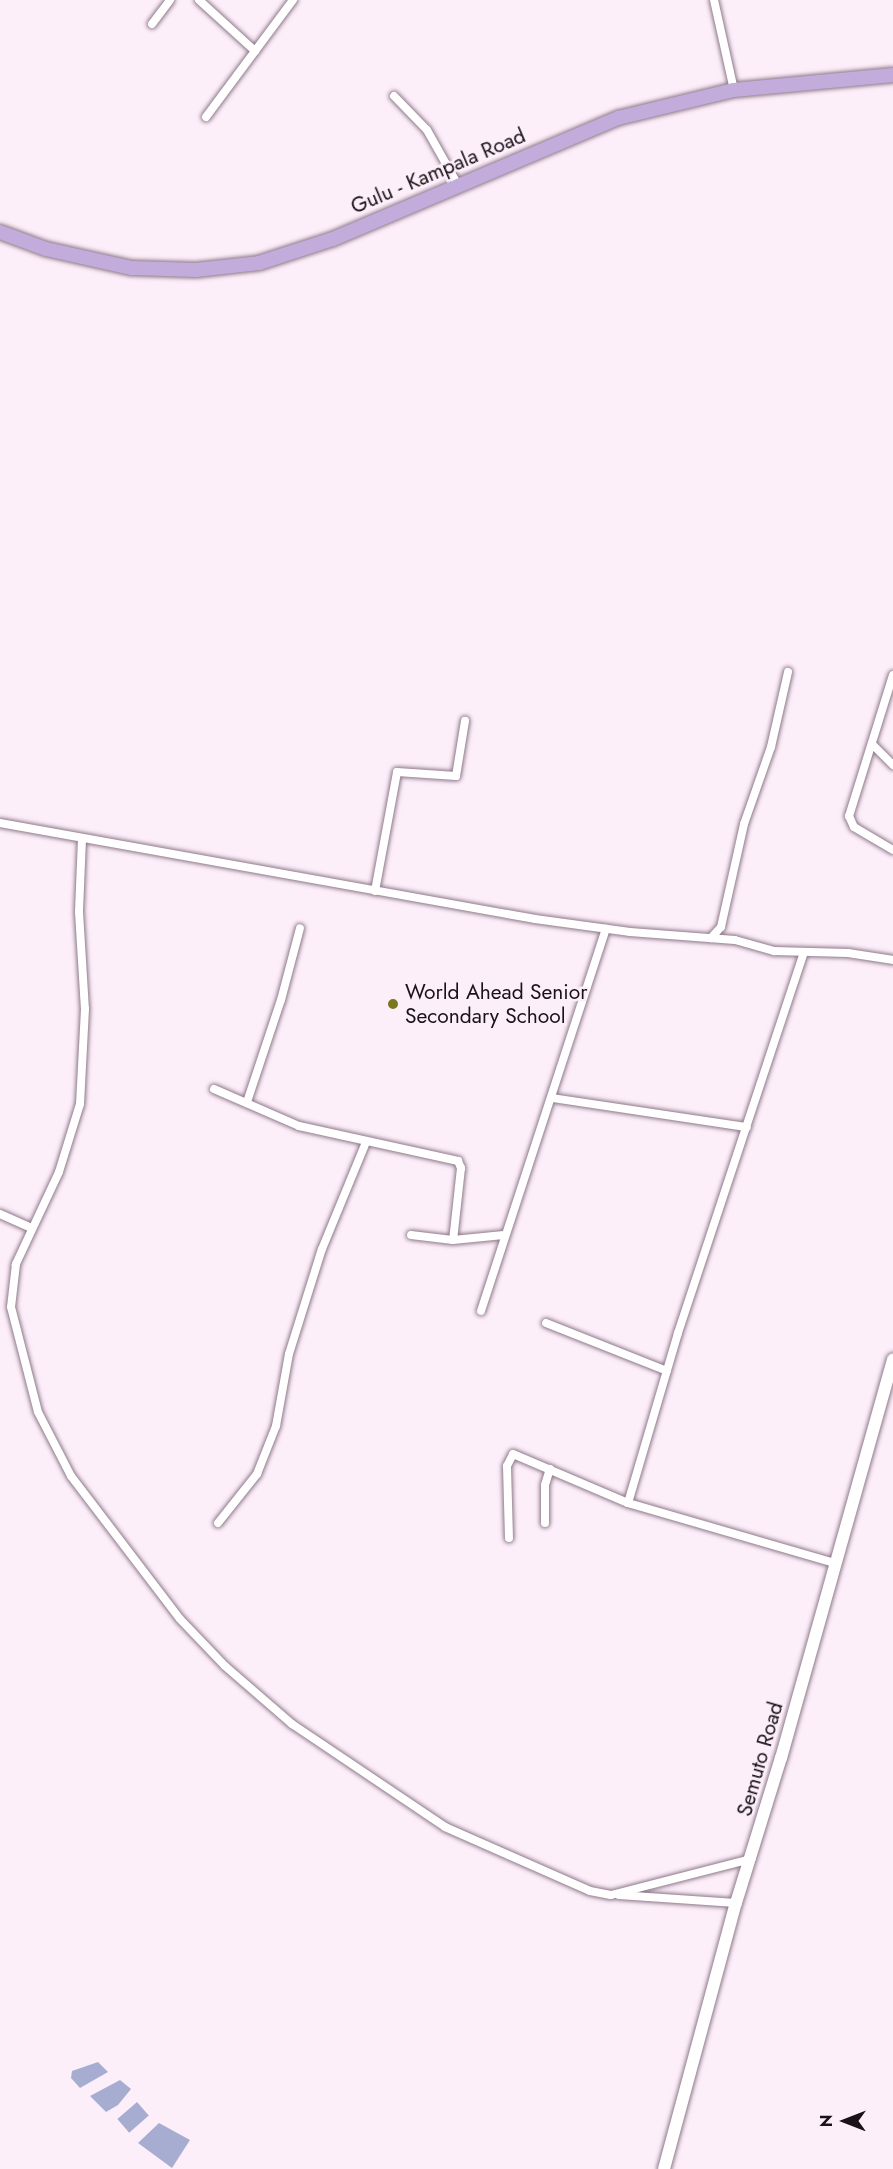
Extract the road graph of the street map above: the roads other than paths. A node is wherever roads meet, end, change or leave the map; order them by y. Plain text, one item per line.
1 (170, 0) edge
2 (199, 0) edge
3 (293, 0) edge
4 (714, 0) edge
5 (152, 24) dead end
6 (255, 51) junction
7 (893, 75) edge
8 (734, 90) junction
9 (394, 96) dead end
10 (206, 117) dead end
11 (458, 185) junction
12 (0, 232) edge
13 (788, 672) dead end
14 (893, 675) edge
15 (465, 721) dead end
16 (872, 744) junction
17 (893, 765) edge
18 (0, 823) edge
19 (82, 839) junction
20 (893, 850) edge
21 (375, 891) junction
22 (300, 928) dead end
23 (606, 929) junction
24 (711, 938) junction
25 (804, 953) junction
26 (893, 960) edge
27 (214, 1089) dead end
28 (552, 1098) junction
29 (247, 1102) junction
30 (747, 1127) junction
31 (366, 1142) junction
32 (0, 1214) edge
33 (32, 1228) junction
34 (411, 1234) dead end
35 (504, 1235) junction
36 (453, 1240) junction
37 (481, 1311) dead end
38 (546, 1323) dead end
39 (893, 1359) edge
40 (666, 1371) junction
41 (550, 1469) junction
42 (627, 1503) junction
43 (218, 1523) dead end
44 (545, 1523) dead end
45 (509, 1538) dead end
46 (835, 1563) junction
47 (751, 1859) junction
48 (611, 1895) junction
49 (736, 1903) junction
50 (664, 2169) edge

1 - 5 street
2 - 6 street
3 - 6 street
4 - 8 street
6 - 10 street
7 - 8 main road, Gulu - Kampala Road
8 - 11 main road, Gulu - Kampala Road
9 - 11 street
11 - 12 main road, Gulu - Kampala Road
13 - 24 street
14 - 16 street
15 - 21 street
16 - 17 street
16 - 20 street
18 - 19 street
19 - 21 street
19 - 33 street
21 - 23 street
22 - 29 street
23 - 24 street
23 - 28 street
24 - 25 street
25 - 26 street
25 - 30 street
27 - 29 street
28 - 30 street
28 - 35 street
29 - 31 street
30 - 40 street
31 - 36 street
31 - 43 street
32 - 33 street
33 - 48 street
34 - 36 street
35 - 36 street
35 - 37 street
38 - 40 street
39 - 46 main road, Semuto Road
40 - 42 street
41 - 42 street
41 - 44 street
41 - 45 street
42 - 46 street
46 - 47 main road, Semuto Road
47 - 48 street
47 - 49 main road, Semuto Road
48 - 49 street
49 - 50 main road, Semuto Road

